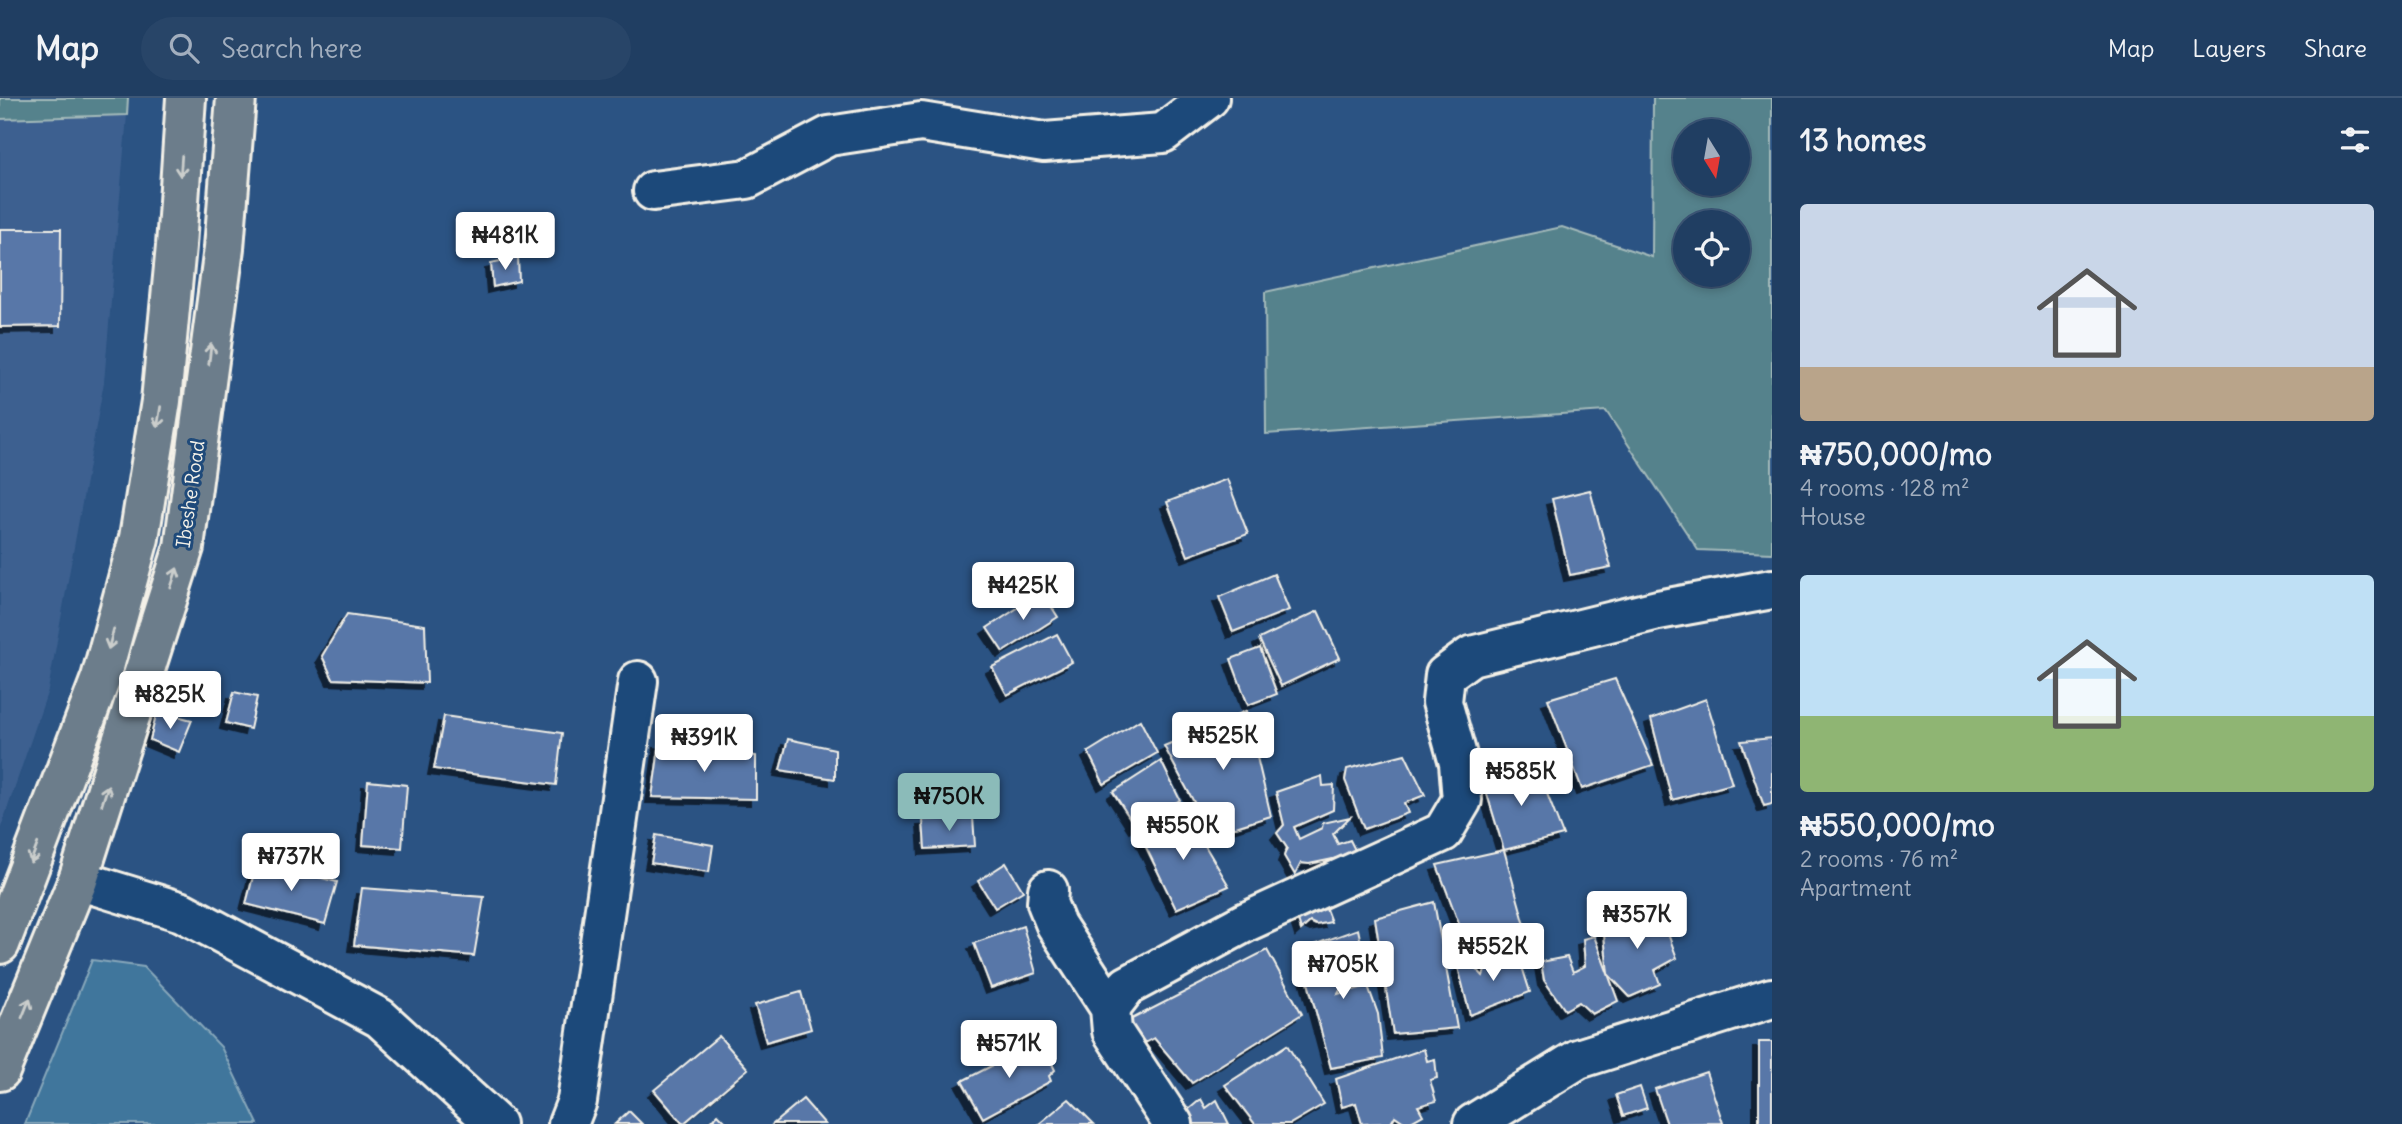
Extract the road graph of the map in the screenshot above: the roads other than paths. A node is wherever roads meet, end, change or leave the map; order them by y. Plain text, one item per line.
1 (186, 98) edge
2 (236, 98) edge
3 (1209, 98) edge
4 (653, 191) dead end
5 (1772, 589) edge
6 (638, 681) dead end
7 (78, 880) junction
8 (1048, 890) dead end
9 (0, 944) edge
10 (1772, 998) edge
11 (1110, 1008) junction
12 (0, 1071) edge
13 (496, 1124) edge
14 (568, 1124) edge
15 (1173, 1124) edge
16 (1473, 1124) edge

1 -> 9 main road
7 -> 2 main road, Ibeshe Road
3 - 4 street
5 - 11 street
6 - 14 street
12 -> 7 main road, Ibeshe Road
7 - 13 street
8 - 11 street
10 - 16 street
11 - 15 street

